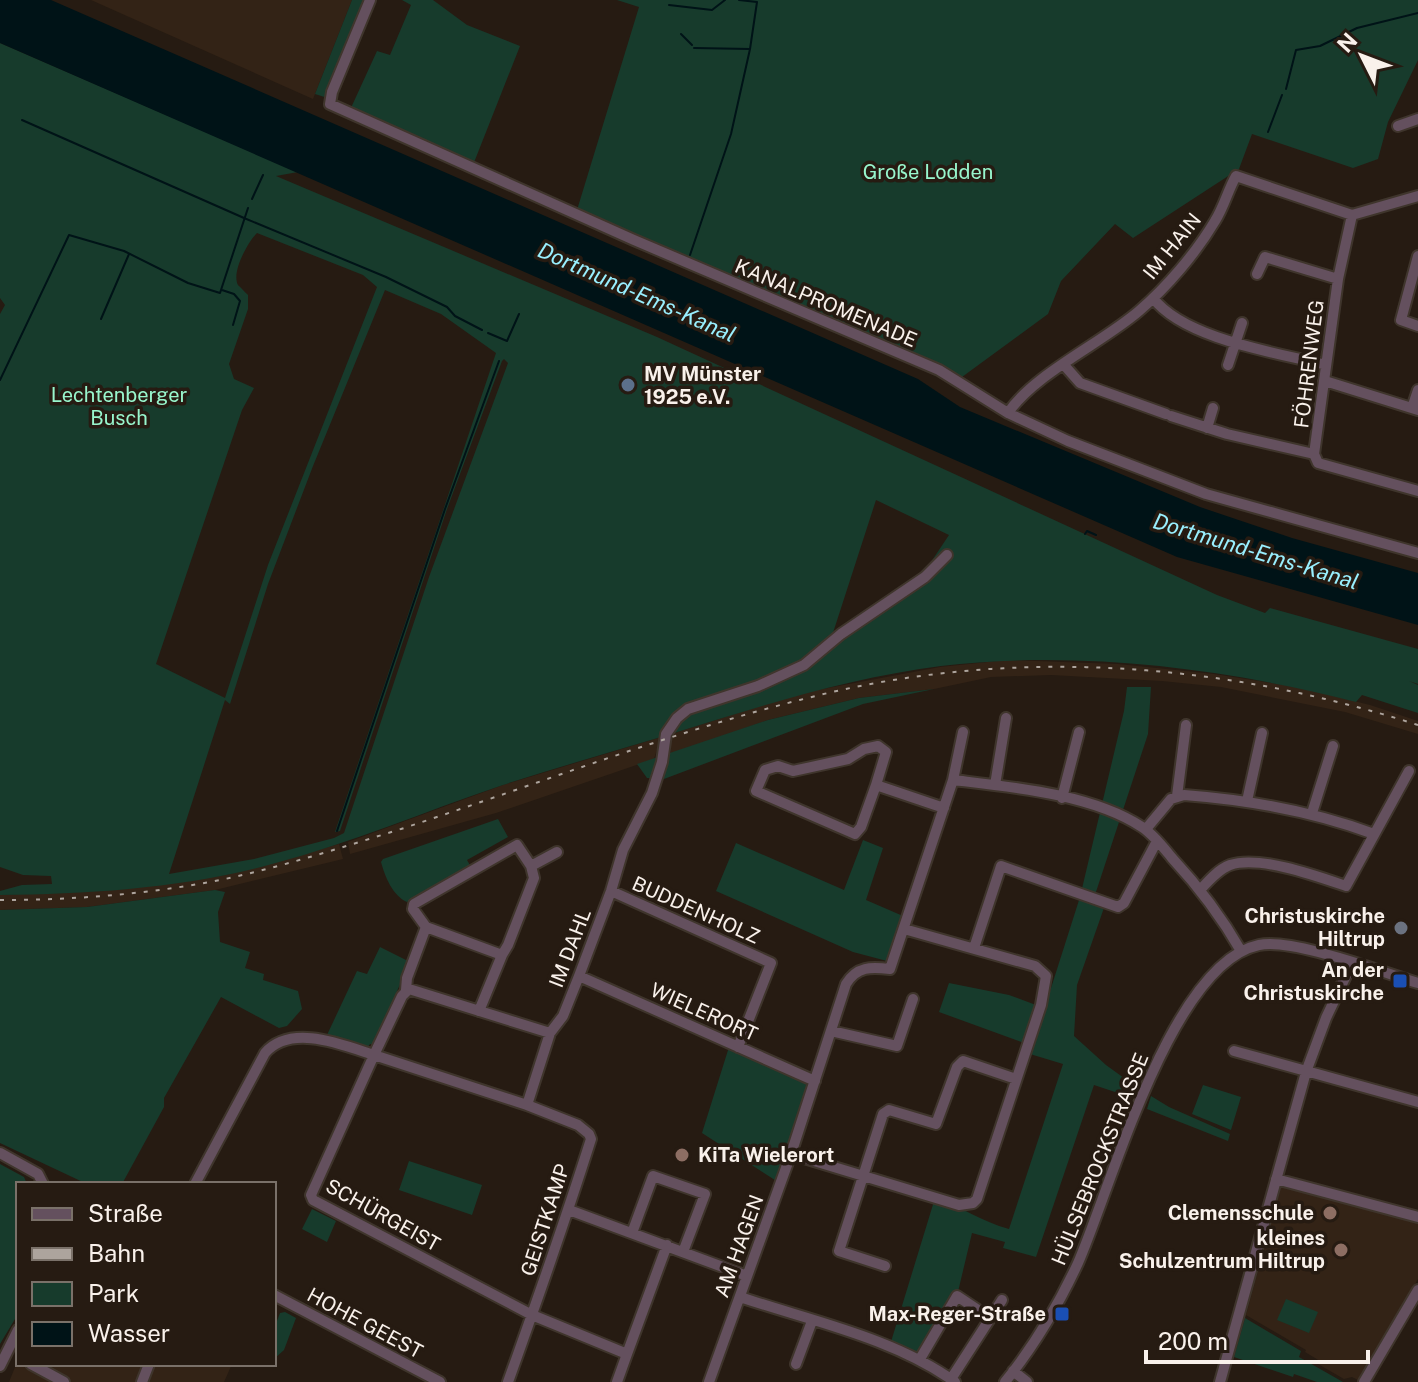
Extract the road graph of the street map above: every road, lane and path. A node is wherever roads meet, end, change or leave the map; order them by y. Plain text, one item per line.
1 (370, 0) edge
2 (1418, 119) edge
3 (1398, 126) dead end
4 (1418, 196) edge
5 (1352, 215) junction
6 (1418, 256) edge
7 (1257, 274) dead end
8 (1338, 279) junction
9 (1153, 298) junction
10 (1242, 323) dead end
11 (1418, 326) edge
12 (1236, 344) junction
13 (1064, 365) junction
14 (1228, 365) dead end
15 (1326, 365) junction
16 (1325, 381) junction
17 (1418, 390) edge
18 (1213, 408) dead end
19 (1415, 409) edge
20 (1008, 413) junction
21 (1207, 428) junction
22 (1314, 454) junction
23 (1418, 491) edge
24 (1418, 553) edge
25 (947, 555) dead end
26 (1006, 718) dead end
27 (1186, 725) dead end
28 (963, 732) dead end
29 (1079, 732) dead end
30 (1262, 733) dead end
31 (1333, 746) dead end
32 (1409, 771) dead end
33 (953, 780) junction
34 (876, 785) junction
35 (995, 785) junction
36 (1177, 796) junction
37 (1062, 798) junction
38 (1247, 801) junction
39 (944, 808) junction
40 (1312, 813) junction
41 (1146, 829) junction
42 (1374, 834) junction
43 (1157, 841) junction
44 (557, 852) dead end
45 (531, 866) junction
46 (1201, 889) junction
47 (611, 891) junction
48 (426, 927) junction
49 (904, 929) junction
50 (974, 948) junction
51 (1241, 951) junction
52 (502, 955) junction
53 (1352, 963) junction
54 (579, 976) junction
55 (1418, 983) edge
56 (406, 990) junction
57 (913, 999) dead end
58 (479, 1011) junction
59 (831, 1031) junction
60 (550, 1033) junction
61 (738, 1047) junction
62 (1234, 1051) dead end
63 (374, 1055) junction
64 (1306, 1072) junction
65 (1016, 1079) junction
66 (815, 1081) junction
67 (1418, 1102) edge
68 (527, 1105) junction
69 (0, 1153) edge
70 (791, 1154) junction
71 (863, 1177) junction
72 (1276, 1179) junction
73 (41, 1182) edge
74 (196, 1182) edge
75 (569, 1210) junction
76 (1418, 1217) edge
77 (632, 1233) junction
78 (667, 1245) junction
79 (683, 1252) junction
80 (885, 1266) dead end
81 (747, 1276) junction
82 (1418, 1290) edge
83 (276, 1296) edge
84 (740, 1297) junction
85 (1002, 1300) dead end
86 (532, 1315) junction
87 (990, 1318) junction
88 (812, 1321) junction
89 (627, 1354) junction
90 (13, 1355) edge
91 (920, 1359) junction
92 (796, 1364) dead end
93 (1, 1365) edge
94 (35, 1366) edge
95 (1013, 1371) junction
96 (953, 1380) edge
97 (64, 1382) edge
98 (440, 1382) edge
99 (508, 1382) edge
100 (617, 1382) edge
101 (709, 1382) edge
102 (1005, 1382) edge
103 (1027, 1382) edge
104 (1220, 1382) edge
105 (1364, 1382) edge

1 - 20 street, KANALPROMENADE
2 - 3 street
4 - 5 street
5 - 8 street, FÖHRENWEG
5 - 9 street, IM HAIN
6 - 11 street
7 - 8 street
8 - 15 street, FÖHRENWEG
9 - 12 street
9 - 13 street, IM HAIN
10 - 12 street
12 - 14 street
12 - 15 street
13 - 20 street, IM HAIN
13 - 21 street
15 - 16 street, FÖHRENWEG
16 - 19 street
16 - 22 street, FÖHRENWEG
17 - 19 street
18 - 21 street
20 - 24 street, KANALPROMENADE
21 - 22 street
22 - 23 street, FÖHRENWEG
25 - 47 street, IM DAHL
26 - 35 street
27 - 36 street
28 - 33 street, AM HAGEN
29 - 37 street
30 - 38 street
31 - 40 street
32 - 42 street
33 - 35 street
33 - 39 street, AM HAGEN
34 - 34 street
34 - 39 street
35 - 37 street
36 - 38 street
36 - 41 street
37 - 41 street
38 - 40 street
39 - 49 street, AM HAGEN
40 - 42 street
41 - 43 street
42 - 46 street
43 - 46 street
43 - 50 street
44 - 45 street
45 - 48 street
45 - 52 street
46 - 51 street
47 - 54 street, IM DAHL
47 - 61 street, BUDDENHOLZ
48 - 52 street
48 - 56 street
49 - 50 street
49 - 59 street, AM HAGEN
50 - 65 street
51 - 53 street, HÜLSEBROCKSTRASSE
51 - 95 street, HÜLSEBROCKSTRASSE
52 - 58 street
53 - 55 street, HÜLSEBROCKSTRASSE
53 - 64 street
54 - 60 street, IM DAHL
54 - 61 street, WIELERORT
56 - 58 street
56 - 63 street
57 - 59 street
58 - 60 street
59 - 66 street, AM HAGEN
60 - 68 street
61 - 66 street, WIELERORT
62 - 64 street
63 - 68 street, GEISTKAMP
63 - 74 street
63 - 86 street, SCHÜRGEIST
64 - 67 street
64 - 72 street
65 - 71 street
65 - 71 street
66 - 70 street, AM HAGEN
68 - 75 street, GEISTKAMP
69 - 73 street
70 - 71 street
70 - 81 street, AM HAGEN
71 - 80 street
72 - 76 street
72 - 104 street
75 - 77 street
75 - 86 street, GEISTKAMP
77 - 78 street
77 - 79 street
78 - 79 street
78 - 89 street
79 - 81 street
81 - 84 street, AM HAGEN
82 - 105 street
83 - 98 street, HOHE GEEST
84 - 88 street
84 - 101 street, AM HAGEN
85 - 87 street
86 - 89 street
86 - 99 street, GEISTKAMP
87 - 91 street
87 - 96 street
88 - 91 street
88 - 92 street
89 - 100 street
90 - 93 street
91 - 96 street
94 - 97 street
95 - 102 street, HÜLSEBROCKSTRASSE
95 - 103 street

